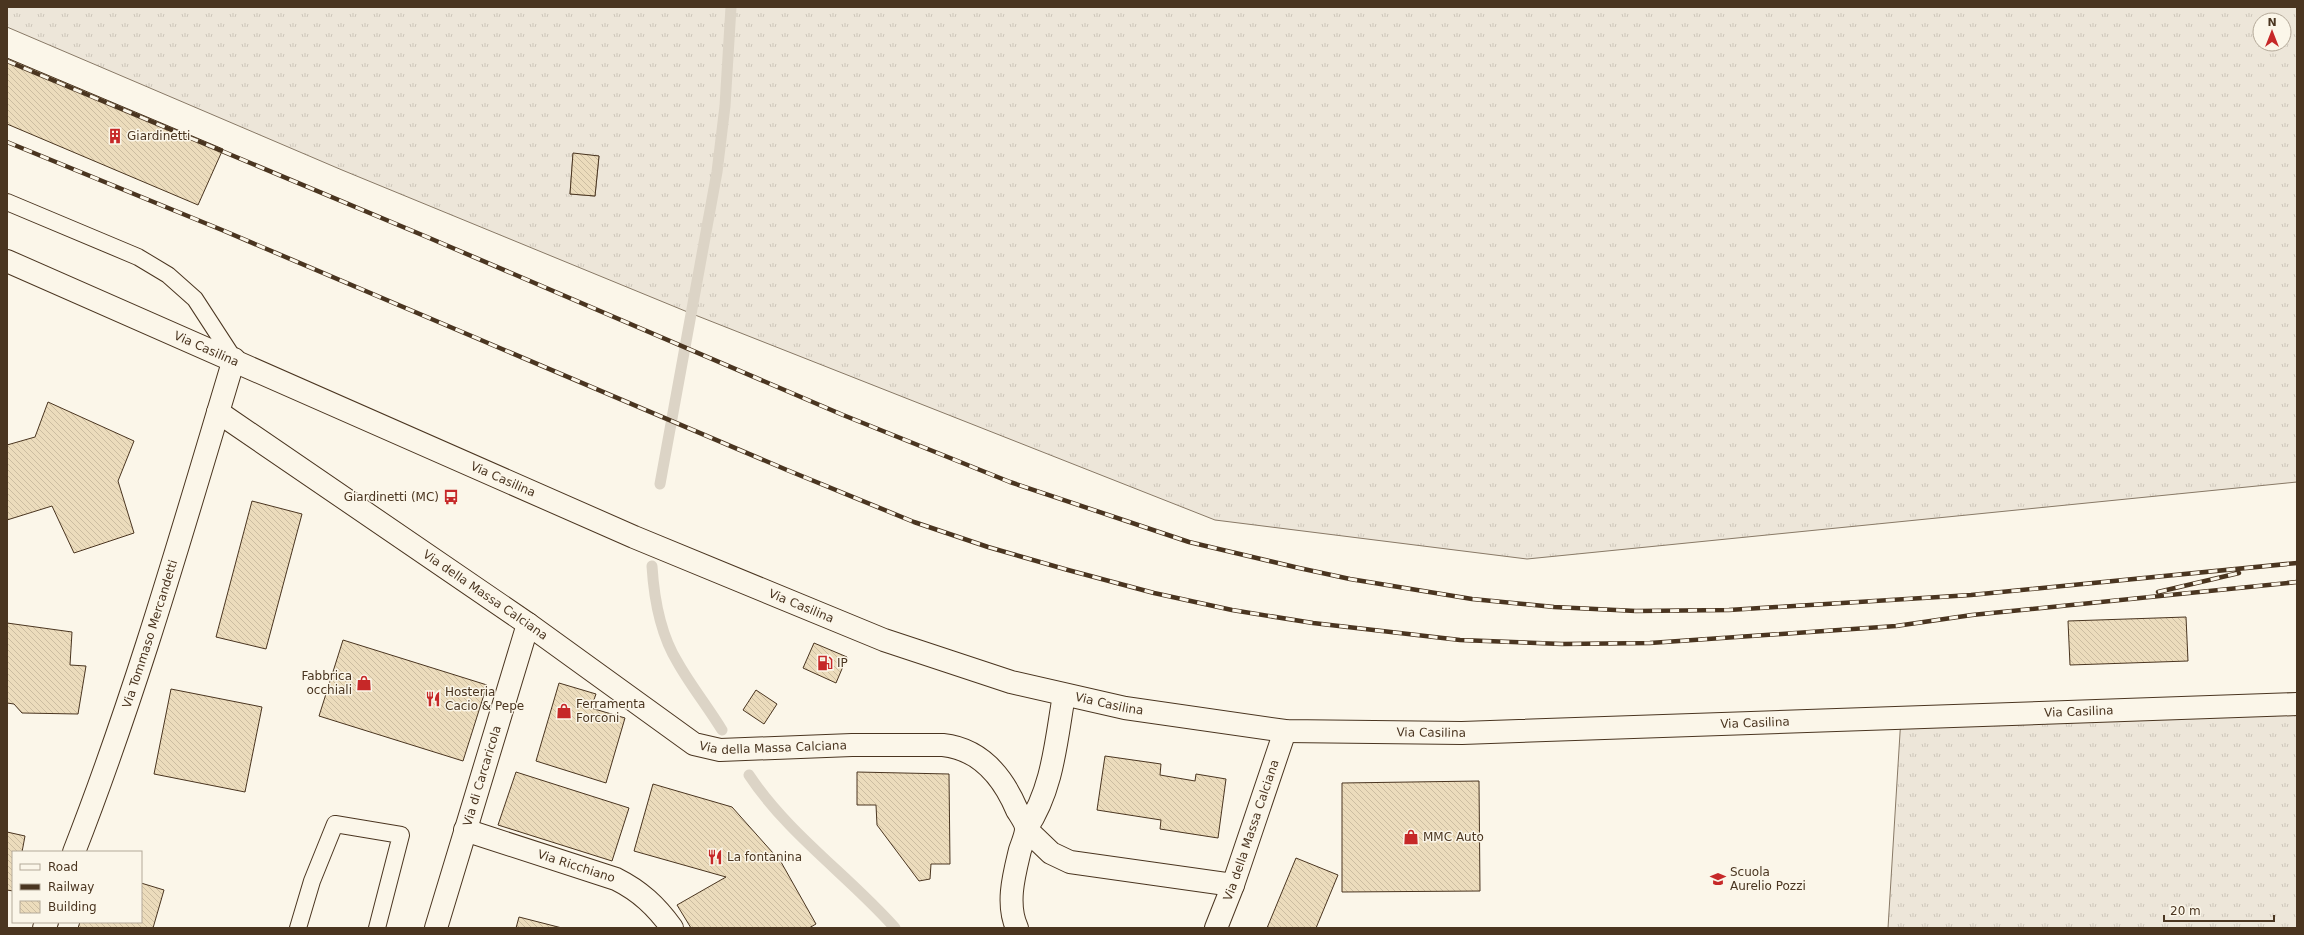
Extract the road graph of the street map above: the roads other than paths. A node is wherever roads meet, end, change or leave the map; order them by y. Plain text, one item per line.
1 (7, 202) edge
2 (7, 261) edge
3 (234, 359) junction
4 (218, 412) junction
5 (528, 624) junction
6 (1064, 695) junction
7 (2297, 704) edge
8 (1285, 731) junction
9 (1026, 829) junction
10 (465, 830) junction
11 (74, 851) edge
12 (1233, 885) junction
13 (298, 928) edge
14 (377, 928) edge
15 (436, 928) edge
16 (672, 928) edge
17 (1017, 928) edge
18 (1216, 928) edge

1 - 3 lane
2 - 3 street, Via Casilina
3 - 4 street, Via Tommaso Mercandetti
3 - 6 street, Via Casilina
4 - 5 street, Via della Massa Calciana
4 - 11 street, Via Tommaso Mercandetti
5 - 9 street, Via della Massa Calciana
5 - 10 street, Via di Carcaricola
6 - 8 street, Via Casilina
6 - 9 street
7 - 8 street, Via Casilina
8 - 12 street, Via della Massa Calciana
9 - 12 street
9 - 17 street
10 - 15 street, Via di Carcaricola
10 - 16 street, Via Ricchiano
12 - 18 street, Via della Massa Calciana
13 - 14 lane

